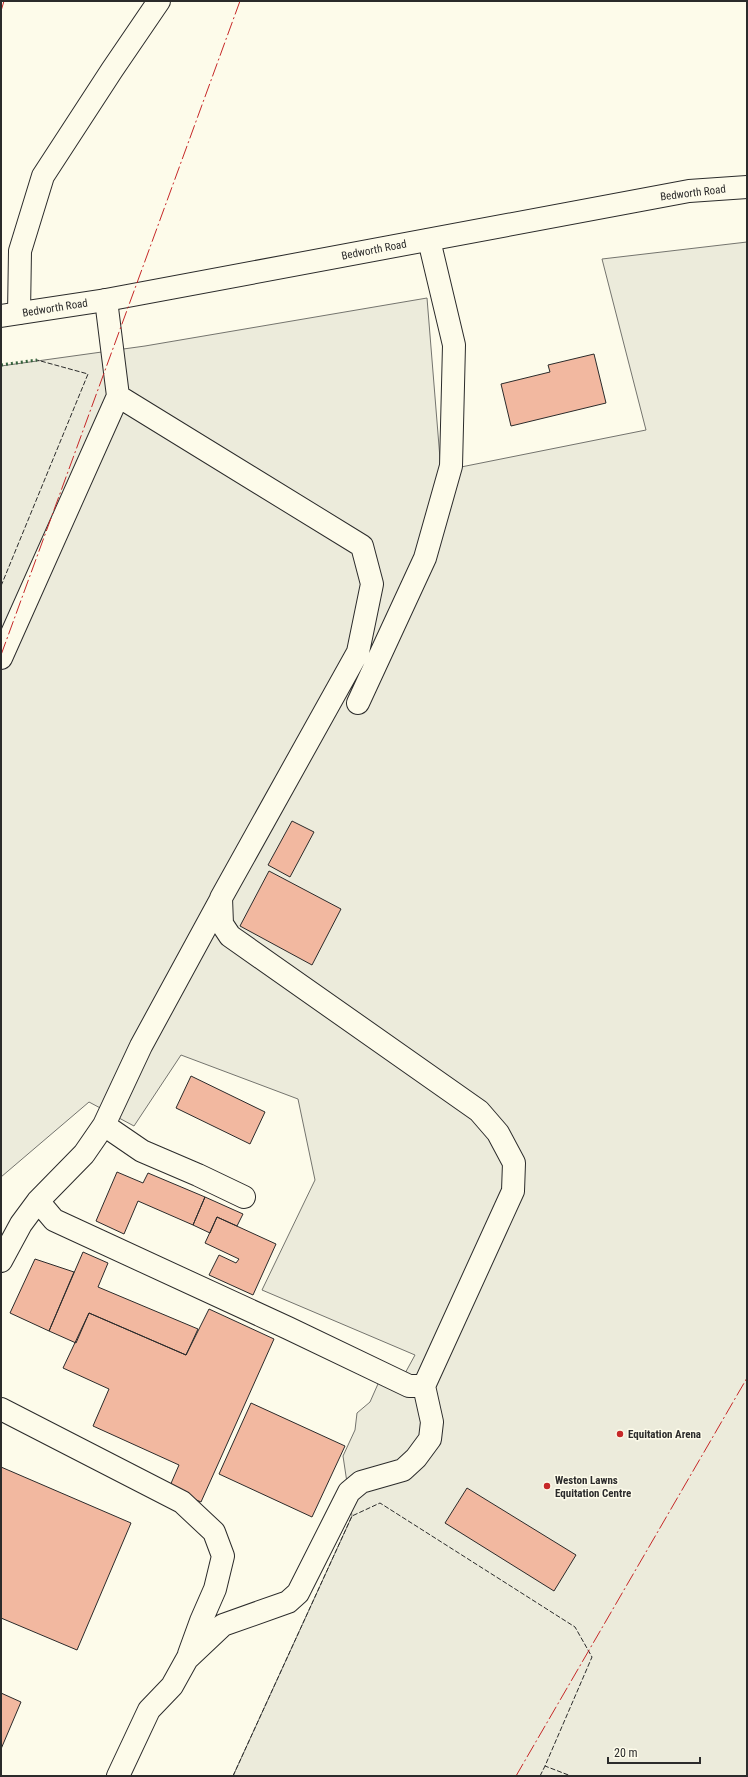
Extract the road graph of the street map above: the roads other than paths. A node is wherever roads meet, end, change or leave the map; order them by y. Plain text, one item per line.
1 (159, 1) edge
2 (747, 187) edge
3 (429, 240) junction
4 (106, 300) junction
5 (10, 315) edge
6 (118, 396) junction
7 (1, 658) edge
8 (358, 703) dead end
9 (221, 898) junction
10 (104, 1125) junction
11 (244, 1197) dead end
12 (38, 1201) junction
13 (1, 1261) edge
14 (424, 1386) junction
15 (1, 1409) edge
16 (187, 1659) junction
17 (118, 1776) edge

1 - 5 main road
2 - 3 main road, Bedworth Road
3 - 4 main road, Bedworth Road
3 - 8 main road
4 - 5 main road, Bedworth Road
4 - 6 main road
6 - 7 main road
6 - 9 main road
9 - 10 main road
9 - 14 main road
10 - 11 main road
10 - 12 main road
12 - 13 main road
12 - 14 main road
14 - 16 main road
15 - 16 main road
16 - 17 main road

